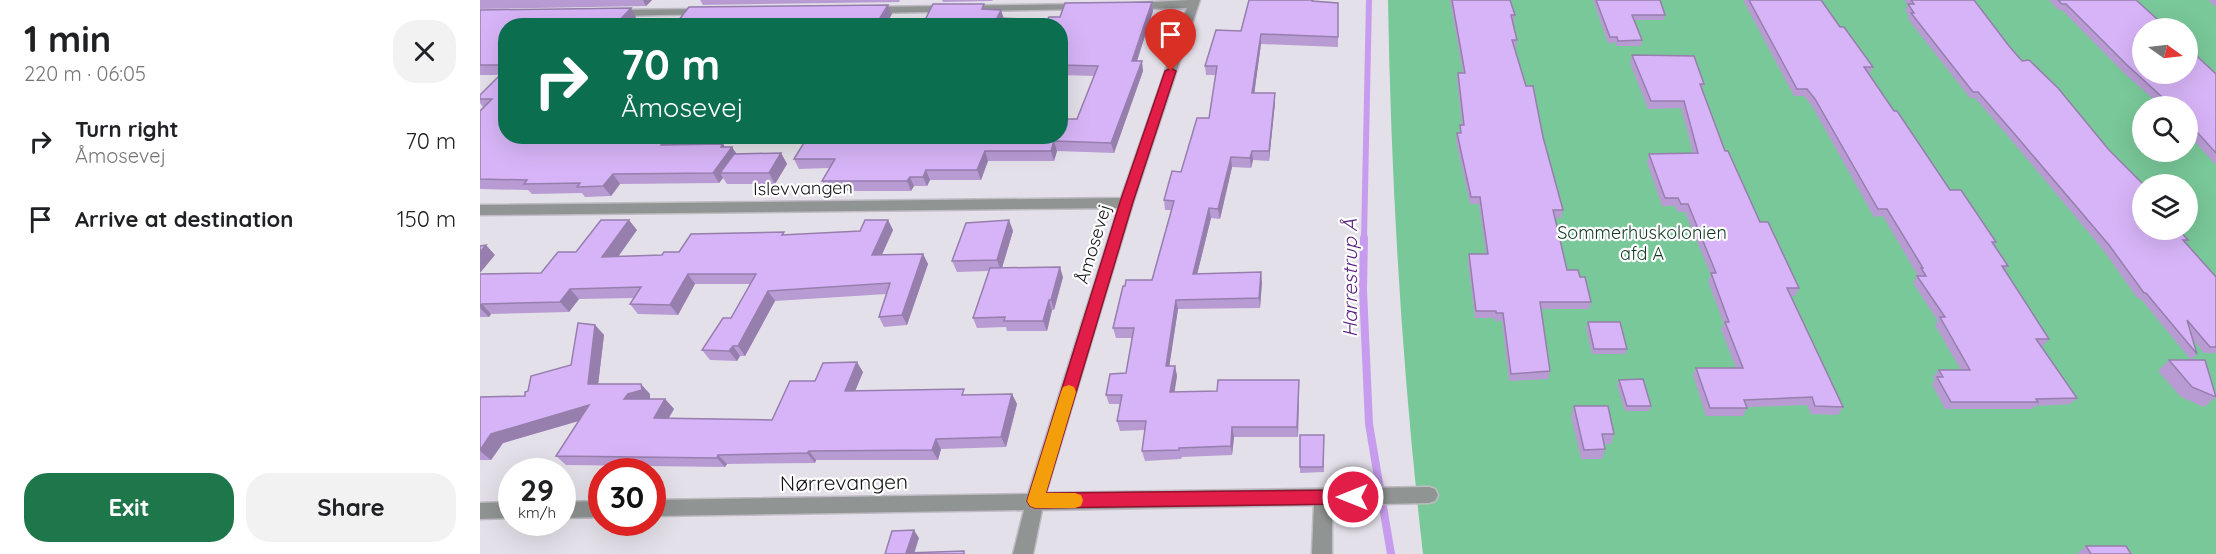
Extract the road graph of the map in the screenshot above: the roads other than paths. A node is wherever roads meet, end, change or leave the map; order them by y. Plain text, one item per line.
1 (1194, 3) edge
2 (1123, 6) edge
3 (1100, 7) edge
4 (855, 10) edge
5 (711, 12) edge
6 (603, 13) edge
7 (1126, 202) junction
8 (480, 210) edge
9 (1424, 495) dead end
10 (1323, 497) junction
11 (1035, 501) junction
12 (666, 508) edge
13 (498, 510) edge
14 (480, 511) edge
15 (1023, 554) edge
16 (1322, 554) edge

1 - 2 street
1 - 7 street, Åmosevej
3 - 4 street
5 - 6 street
7 - 8 street, Islevvangen
7 - 11 street, Åmosevej
9 - 10 street, Nørrevangen
10 - 11 street, Nørrevangen
10 - 16 street
11 - 12 street, Nørrevangen
11 - 15 street
13 - 14 street

